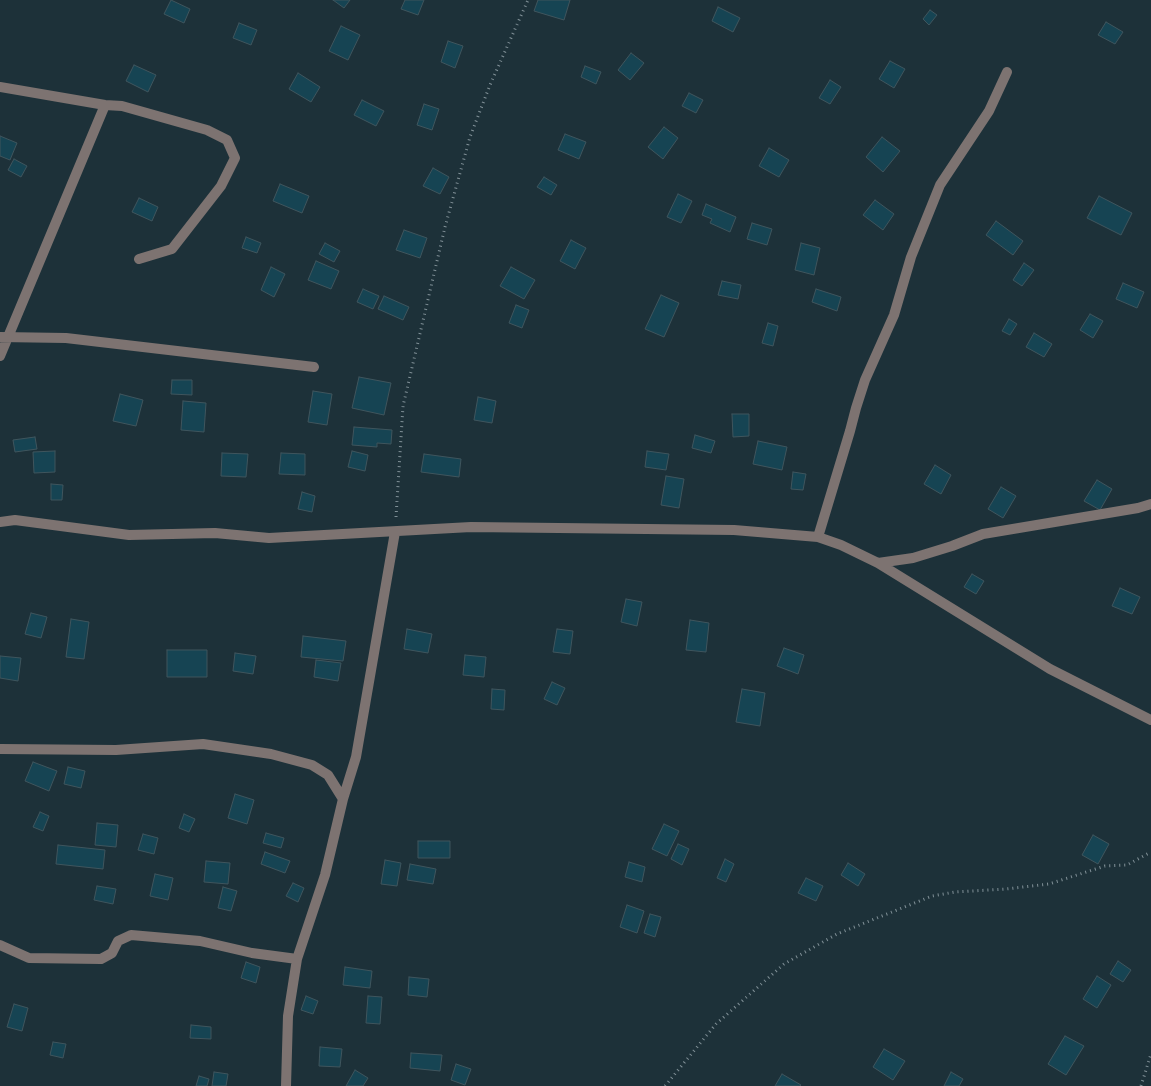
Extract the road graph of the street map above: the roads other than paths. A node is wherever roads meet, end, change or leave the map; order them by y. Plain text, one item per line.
1 (1007, 72) dead end
2 (0, 87) edge
3 (105, 105) junction
4 (139, 259) dead end
5 (4, 337) edge
6 (0, 356) edge
7 (314, 367) dead end
8 (1151, 504) edge
9 (0, 522) edge
10 (395, 532) junction
11 (818, 537) junction
12 (878, 563) junction
13 (1151, 720) edge
14 (0, 750) edge
15 (343, 799) junction
16 (0, 945) edge
17 (297, 959) junction
18 (286, 1086) edge

1 - 11 street
2 - 3 street
3 - 4 street
3 - 5 street
5 - 6 street
5 - 7 street
8 - 12 street
9 - 10 street
10 - 11 street
10 - 15 street
11 - 12 street
12 - 13 street
14 - 15 street
15 - 17 street
16 - 17 street
17 - 18 street

